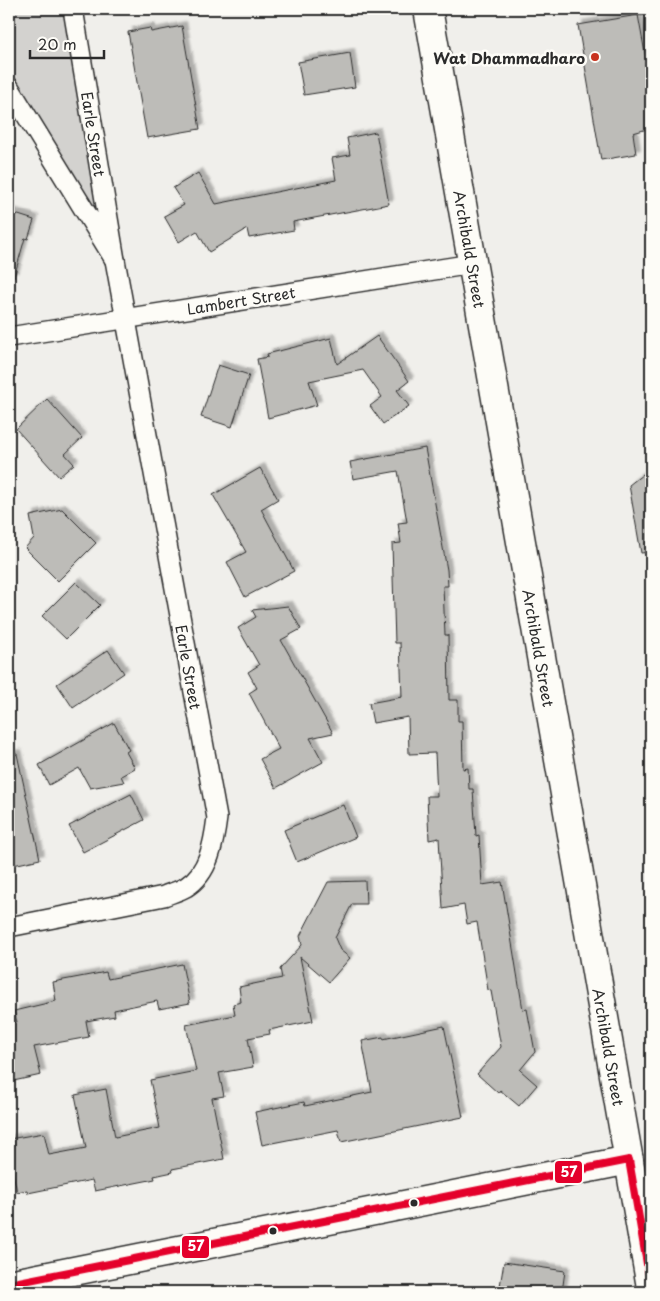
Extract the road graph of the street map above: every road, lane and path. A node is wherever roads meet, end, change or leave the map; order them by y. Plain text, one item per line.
1 (73, 9) edge
2 (428, 9) edge
3 (9, 87) edge
4 (115, 260) junction
5 (472, 264) junction
6 (126, 318) junction
7 (9, 337) edge
8 (9, 927) edge
9 (629, 1160) junction
10 (9, 1284) edge
11 (651, 1286) edge

1 - 4 street, Earle Street
2 - 5 street, Archibald Street
3 - 4 street, Earle Street
4 - 6 street, Earle Street
5 - 6 street, Lambert Street
5 - 9 street, Archibald Street
6 - 7 street, Lambert Street
6 - 8 street, Earle Street
9 - 10 street
9 - 11 street, Archibald Street

